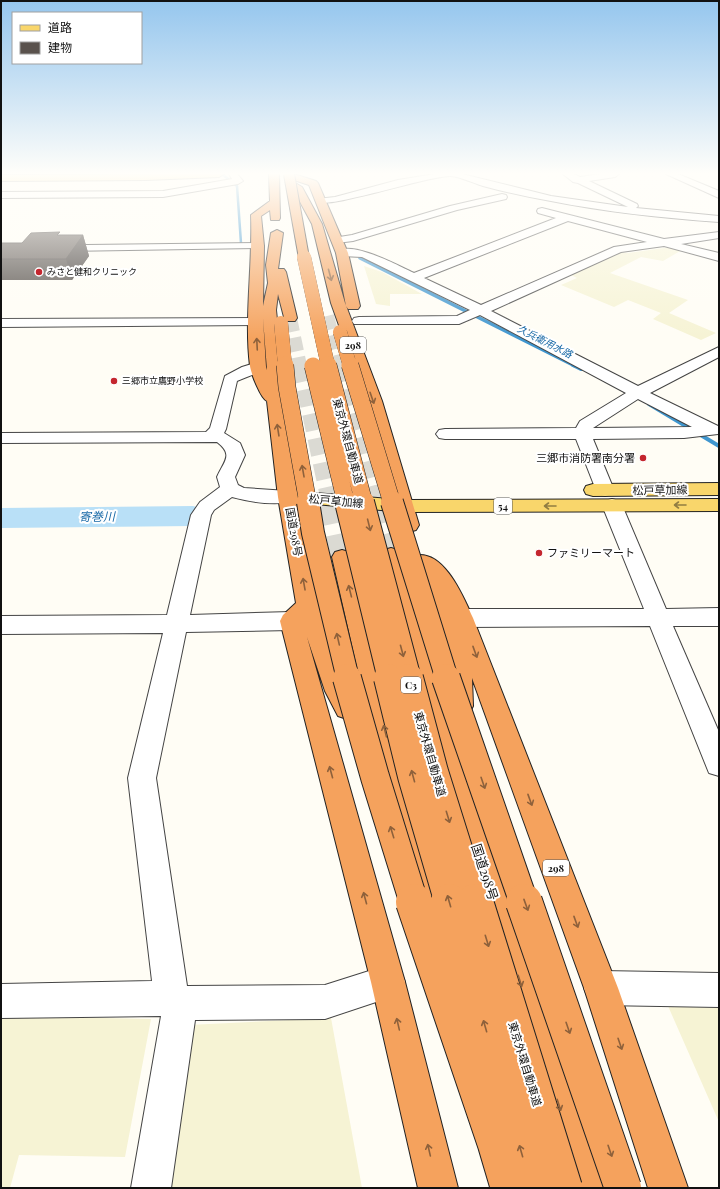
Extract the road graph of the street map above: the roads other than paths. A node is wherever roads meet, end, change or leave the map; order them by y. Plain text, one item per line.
1 (257, 229) edge
2 (277, 229) edge
3 (286, 229) edge
4 (299, 229) edge
5 (311, 229) edge
6 (318, 229) edge
7 (333, 229) edge
8 (382, 229) edge
9 (539, 229) edge
10 (614, 229) edge
11 (678, 232) dead end
12 (277, 233) junction
13 (719, 235) edge
14 (691, 239) junction
15 (337, 240) junction
16 (664, 242) junction
17 (258, 246) junction
18 (1, 249) edge
19 (342, 253) junction
20 (719, 257) edge
21 (414, 278) junction
22 (274, 283) junction
23 (338, 303) junction
24 (482, 311) junction
25 (276, 321) junction
26 (1, 323) edge
27 (348, 326) junction
28 (719, 351) edge
29 (371, 357) dead end
30 (258, 367) junction
31 (366, 380) junction
32 (632, 396) junction
33 (275, 407) junction
34 (710, 430) edge
35 (445, 434) dead end
36 (583, 434) junction
37 (212, 436) junction
38 (1, 438) edge
39 (230, 489) junction
40 (719, 489) edge
41 (288, 497) junction
42 (609, 498) junction
43 (401, 499) junction
44 (719, 505) edge
45 (391, 555) tunnel mouth
46 (342, 557) tunnel mouth
47 (420, 561) junction
48 (299, 613) junction
49 (462, 618) junction
50 (658, 618) junction
51 (719, 618) edge
52 (177, 623) junction
53 (1, 625) edge
54 (719, 764) edge
55 (461, 796) junction
56 (404, 810) junction
57 (388, 982) junction
58 (601, 988) junction
59 (719, 990) edge
60 (1, 1001) edge
61 (176, 1001) junction
62 (152, 1188) edge
63 (438, 1188) edge
64 (493, 1188) edge
65 (509, 1188) edge
66 (532, 1188) edge
67 (564, 1188) edge
68 (585, 1188) edge
69 (622, 1188) edge
70 (668, 1188) edge

1 - 17 highway
2 - 12 highway, 国道298号
66 -> 3 highway, 東京外環自動車道 / C3, bridge
4 -> 67 highway, 東京外環自動車道 / C3, bridge
5 - 27 highway
6 -> 23 highway, 298
7 - 15 highway
8 - 15 street
9 - 21 street
10 - 16 street
11 - 14 street
12 - 22 highway, 国道298号
12 - 25 highway, 国道298号
13 - 14 street
14 - 16 street
15 - 19 highway
16 - 20 street
16 - 24 street
17 - 18 street
17 - 25 highway
19 - 21 street
19 - 27 highway
21 - 24 street
22 - 25 highway
22 - 33 highway, 国道298号
23 - 27 highway
23 - 31 highway, 298
24 - 27 street
24 - 32 street
25 - 26 street
30 -> 25 highway
65 -> 25 highway, bridge
27 -> 69 highway, bridge
28 - 32 street
29 - 31 highway
30 - 33 highway
30 - 37 street
31 -> 43 highway, 298
32 - 34 street
32 - 36 street
41 -> 33 highway, 国道298号
34 - 36 street
35 - 36 street
36 - 42 street
37 - 38 street
37 - 39 street
39 - 41 street
39 - 52 street
40 - 42 main road, 松戸草加線 / 54
41 - 43 main road, 松戸草加線 / 54
48 -> 41 highway, 国道298号
42 - 43 main road, 松戸草加線 / 54
44 -> 42 main road, 松戸草加線 / 54
42 - 50 street
43 - 47 highway, 298
45 - 55 highway, 国道298号 / 298
56 -> 46 highway, 国道298号
47 - 49 highway, 298
47 - 55 highway, 298
48 - 52 street
48 - 56 highway, 国道298号
57 -> 48 highway
49 - 50 street
49 -> 58 highway, 298
50 - 51 street
50 - 54 street
52 - 53 street
52 - 61 street
55 -> 68 highway, 国道298号 / 298
56 - 64 highway, 国道298号
57 - 61 street
63 -> 57 highway
58 - 59 street
58 -> 70 highway, 298
60 - 61 street
61 - 62 street

